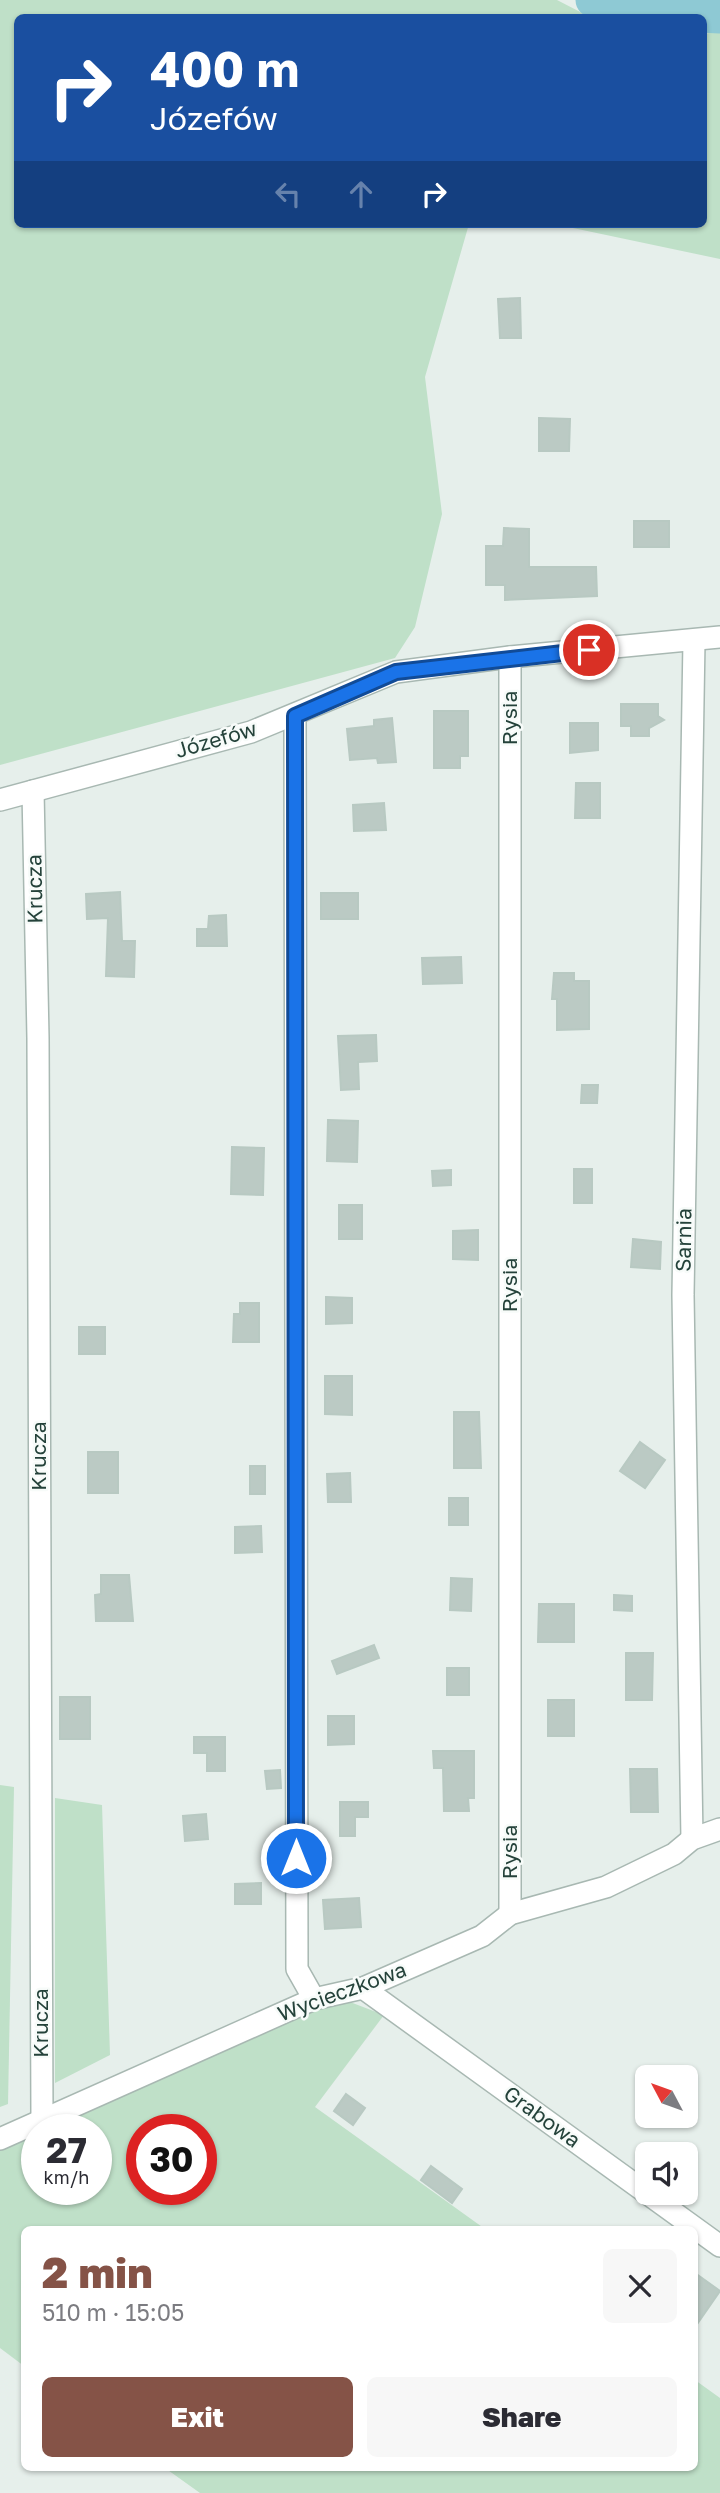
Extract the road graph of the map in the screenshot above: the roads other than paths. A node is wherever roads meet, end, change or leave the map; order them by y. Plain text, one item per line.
1 (720, 637) edge
2 (694, 641) junction
3 (510, 657) junction
4 (295, 716) junction
5 (33, 791) junction
6 (0, 800) edge
7 (720, 1829) edge
8 (692, 1839) junction
9 (510, 1914) junction
10 (363, 1988) junction
11 (314, 1999) junction
12 (42, 2114) edge
13 (58, 2114) edge
14 (21, 2130) edge
15 (0, 2139) edge
16 (692, 2226) edge
17 (698, 2230) edge
18 (720, 2246) edge

1 - 2 street, Józefów
2 - 3 street, Józefów
2 - 8 street, Sarnia
3 - 4 street, Józefów
3 - 9 street, Rysia
4 - 5 street, Józefów
4 - 11 street
5 - 6 street, Józefów
5 - 12 street, Krucza
7 - 8 street, Wycieczkowa
8 - 9 street, Wycieczkowa
9 - 10 street, Wycieczkowa
10 - 11 street, Wycieczkowa
10 - 16 street, Grabowa
11 - 13 street, Wycieczkowa
14 - 15 street, Wycieczkowa
17 - 18 street, Grabowa

